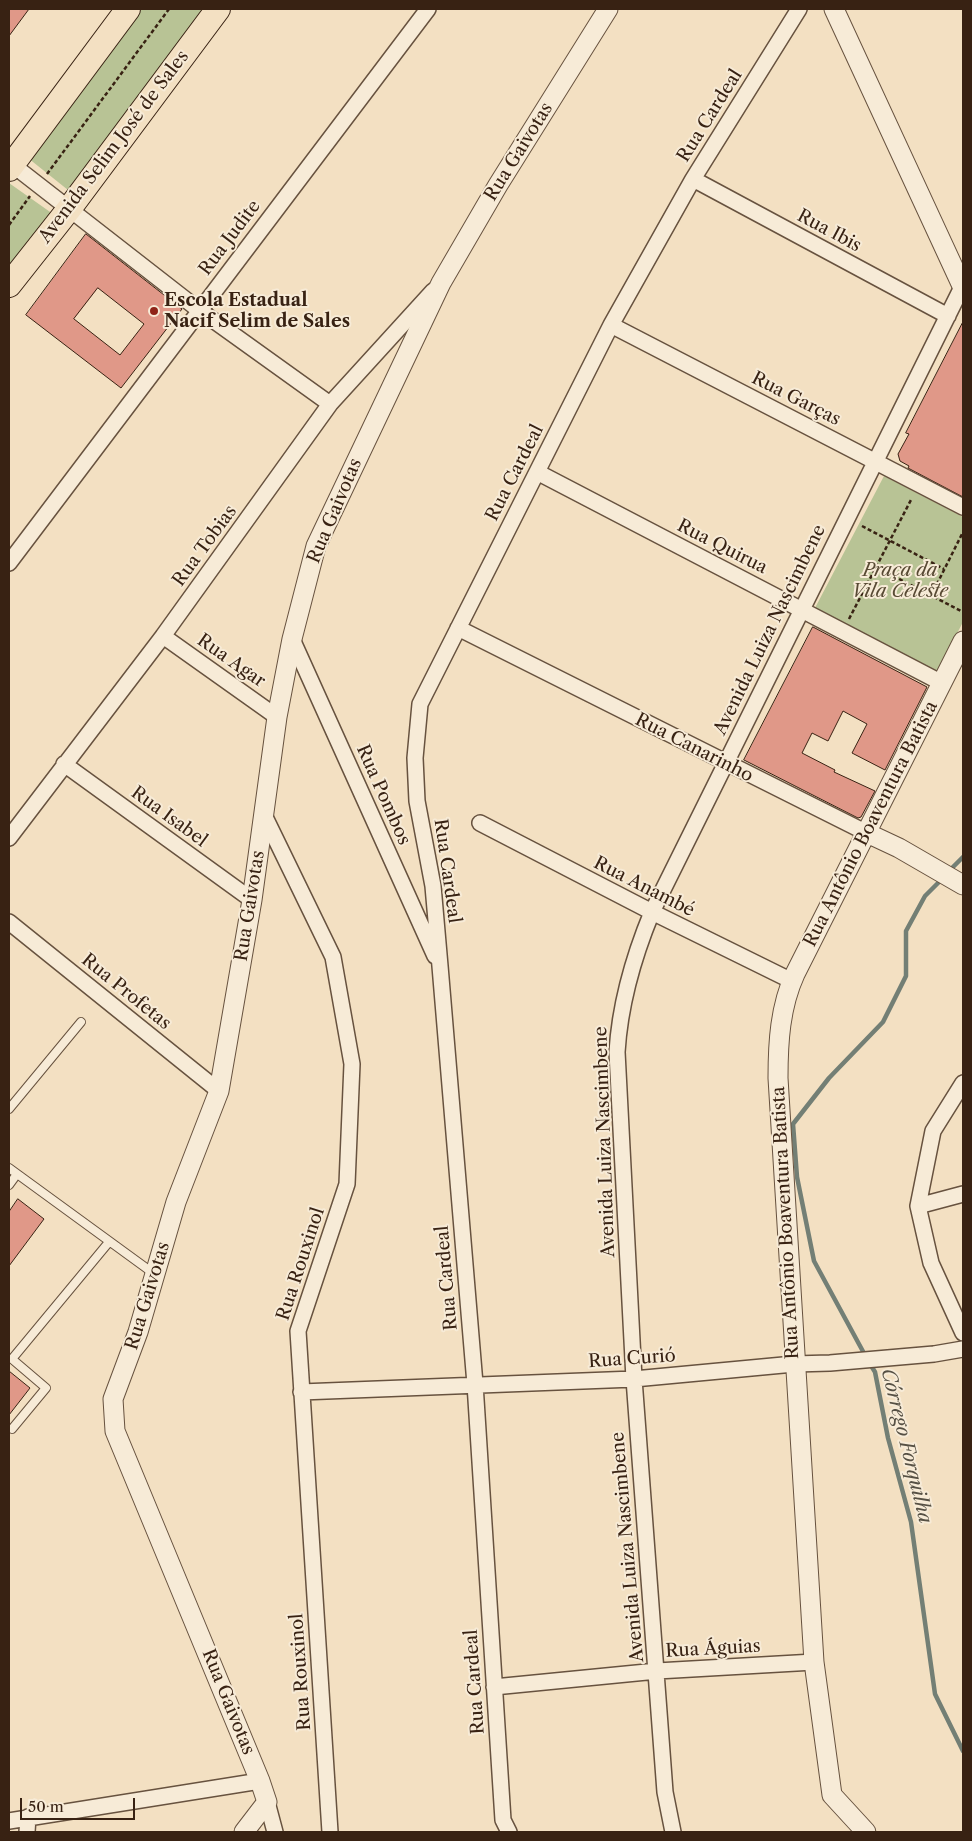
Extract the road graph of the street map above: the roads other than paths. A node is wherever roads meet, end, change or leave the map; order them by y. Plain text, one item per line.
1 (128, 9) edge
2 (218, 9) edge
3 (428, 9) edge
4 (608, 9) edge
5 (799, 9) edge
6 (834, 9) edge
7 (10, 165) edge
8 (694, 178) junction
9 (69, 209) junction
10 (441, 283) junction
11 (9, 285) edge
12 (963, 288) edge
13 (199, 310) junction
14 (948, 316) junction
15 (611, 325) junction
16 (330, 404) junction
17 (875, 461) junction
18 (537, 472) junction
19 (963, 506) edge
20 (9, 563) edge
21 (802, 610) junction
22 (458, 628) junction
23 (163, 636) junction
24 (292, 639) junction
25 (963, 641) edge
26 (942, 683) junction
27 (277, 717) junction
28 (64, 764) junction
29 (725, 764) junction
30 (264, 815) junction
31 (480, 823) dead end
32 (867, 834) junction
33 (9, 838) edge
34 (963, 885) edge
35 (252, 900) junction
36 (652, 912) junction
37 (9, 922) edge
38 (440, 966) junction
39 (792, 982) junction
40 (80, 1022) dead end
41 (963, 1083) edge
42 (219, 1091) junction
43 (9, 1109) edge
44 (9, 1168) edge
45 (17, 1174) junction
46 (9, 1185) edge
47 (963, 1194) edge
48 (918, 1206) junction
49 (109, 1242) junction
50 (155, 1275) junction
51 (963, 1333) edge
52 (963, 1349) edge
53 (794, 1364) junction
54 (634, 1379) junction
55 (475, 1384) junction
56 (301, 1392) junction
57 (12, 1429) dead end
58 (814, 1662) junction
59 (657, 1671) junction
60 (494, 1687) junction
61 (260, 1781) junction
62 (268, 1808) junction
63 (9, 1820) edge
64 (28, 1825) edge
65 (244, 1832) edge
66 (275, 1832) edge
67 (283, 1832) edge
68 (330, 1832) edge
69 (509, 1832) edge
70 (673, 1832) edge
71 (866, 1832) edge

1 - 7 main road
2 - 9 main road, Avenida Selim José de Sales
3 - 13 street, Rua Judite
4 - 10 street, Rua Gaivotas
5 - 8 street, Rua Cardeal
6 - 12 street
7 - 9 street
8 - 14 street, Rua Ibis
8 - 15 street, Rua Cardeal
9 - 11 main road, Avenida Selim José de Sales
9 - 13 street
10 - 16 street, Rua Tobias
10 - 24 street, Rua Gaivotas
12 - 14 street, Avenida Luiza Nascimbene
13 - 16 street
13 - 20 street, Rua Judite
14 - 17 street, Avenida Luiza Nascimbene
15 - 17 street, Rua Garças
15 - 18 street, Rua Cardeal
16 - 23 street, Rua Tobias
17 - 19 street, Rua Garças
17 - 21 street, Avenida Luiza Nascimbene
18 - 21 street, Rua Quirua
18 - 22 street, Rua Cardeal
21 - 26 street, Rua Quirua
21 - 29 street, Avenida Luiza Nascimbene
22 - 29 street, Rua Canarinho
22 - 38 street, Rua Cardeal
23 - 27 street, Rua Agar
23 - 28 street, Rua Tobias
24 - 27 street, Rua Gaivotas
24 - 38 street, Rua Pombos
25 - 26 street, Rua Antônio Boaventura Batista
26 - 32 street, Rua Antônio Boaventura Batista
27 - 30 street, Rua Gaivotas
28 - 33 street, Rua Tobias
28 - 35 street, Rua Isabel
29 - 32 street, Rua Canarinho
29 - 36 street, Avenida Luiza Nascimbene
30 - 35 street, Rua Gaivotas
30 - 56 street, Rua Rouxinol
31 - 36 street, Rua Anambé
32 - 34 street, Rua Canarinho
32 - 39 street, Rua Antônio Boaventura Batista
35 - 42 street, Rua Gaivotas
36 - 39 street, Rua Anambé
36 - 54 street, Avenida Luiza Nascimbene
37 - 42 street, Rua Profetas
38 - 55 street, Rua Cardeal
39 - 53 street, Rua Antônio Boaventura Batista
40 - 43 lane
41 - 48 street
42 - 50 street, Rua Gaivotas
44 - 45 lane
45 - 46 lane
45 - 49 lane
47 - 48 street
48 - 51 street
49 - 50 lane
49 - 57 lane
50 - 61 street, Rua Gaivotas
52 - 53 street, Rua Curió
53 - 54 street, Rua Curió
53 - 58 street, Rua Antônio Boaventura Batista
54 - 55 street, Rua Curió
54 - 59 street, Avenida Luiza Nascimbene
55 - 56 street, Rua Curió
55 - 60 street, Rua Cardeal
56 - 68 street, Rua Rouxinol
58 - 59 street, Rua Águias
58 - 71 street, Rua Antônio Boaventura Batista
59 - 60 street, Rua Águias
59 - 70 street, Avenida Luiza Nascimbene
60 - 69 street, Rua Cardeal
61 - 62 street, Rua Gaivotas
61 - 64 street
62 - 65 street
62 - 66 street, Rua Gaivotas
62 - 67 street
63 - 64 street

